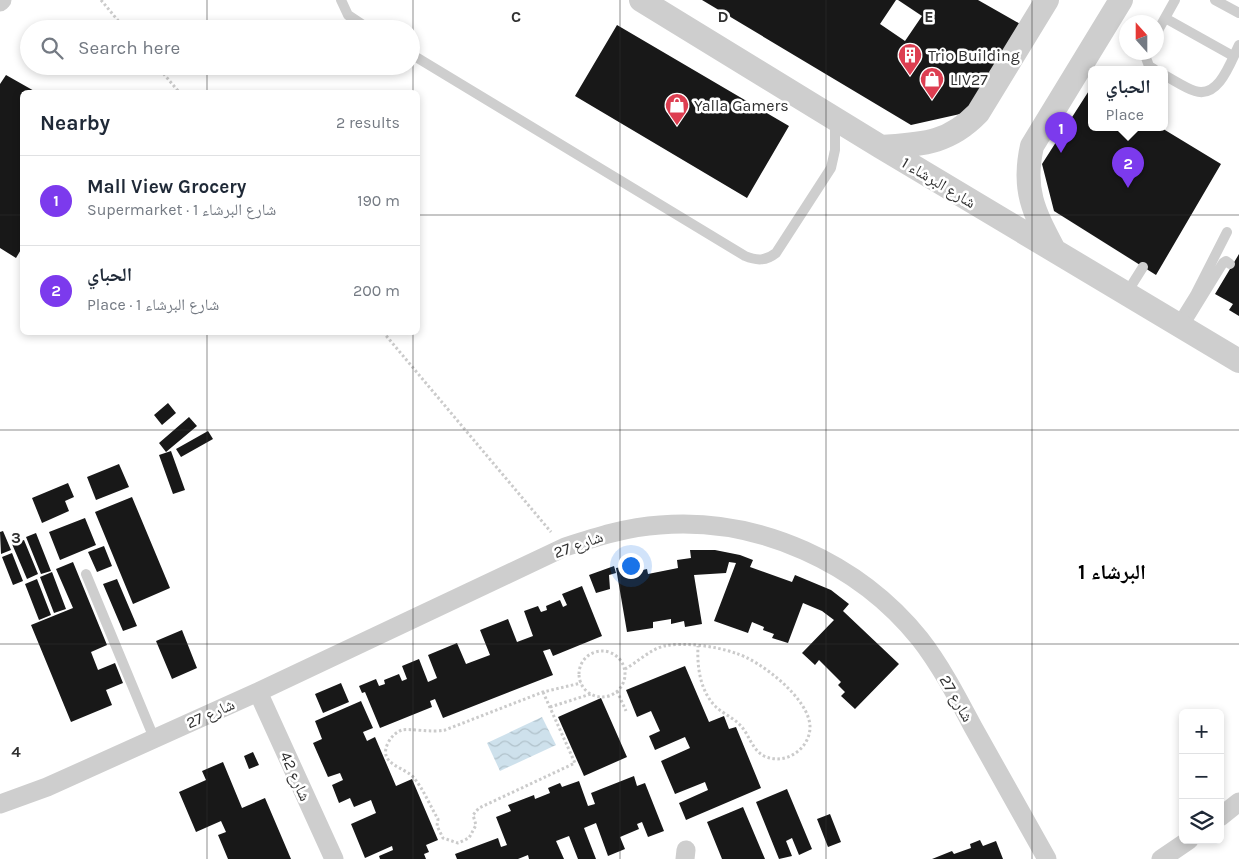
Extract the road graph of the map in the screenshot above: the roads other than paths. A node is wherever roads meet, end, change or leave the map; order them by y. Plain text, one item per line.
1 (342, 0) edge
2 (641, 0) edge
3 (1047, 0) edge
4 (1121, 0) edge
5 (1175, 0) edge
6 (1215, 0) edge
7 (1239, 13) edge
8 (1165, 18) joint
9 (356, 20) edge
10 (1239, 44) edge
11 (1233, 56) junction
12 (420, 59) edge
13 (1168, 76) edge
14 (835, 119) junction
15 (881, 147) junction
16 (1227, 232) dead end
17 (1054, 250) junction
18 (1230, 264) dead end
19 (1143, 267) dead end
20 (1126, 294) junction
21 (1179, 327) junction
22 (1239, 361) edge
23 (86, 574) dead end
24 (258, 692) junction
25 (154, 738) junction
26 (1239, 802) edge
27 (0, 804) edge
28 (1224, 814) edge
29 (1183, 844) edge
30 (334, 859) edge
31 (1047, 859) edge
32 (1162, 859) edge

1 - 9 lane
2 - 14 street, شارع البرشاء 1
3 - 15 street
4 - 17 street
5 - 8 lane
6 - 7 lane
8 - 11 lane
10 - 11 lane
11 - 13 lane
12 - 14 lane
14 - 15 street, شارع البرشاء 1
15 - 17 street, شارع البرشاء 1
16 - 21 lane
17 - 20 street, شارع البرشاء 1
18 - 21 lane
19 - 20 lane
20 - 21 street, شارع البرشاء 1
21 - 22 street, شارع البرشاء 1
23 - 25 lane
24 - 25 street, شارع 27
24 - 30 street, شارع 42
24 - 31 street, شارع 27
25 - 27 street, شارع 27
26 - 28 street
29 - 32 street

